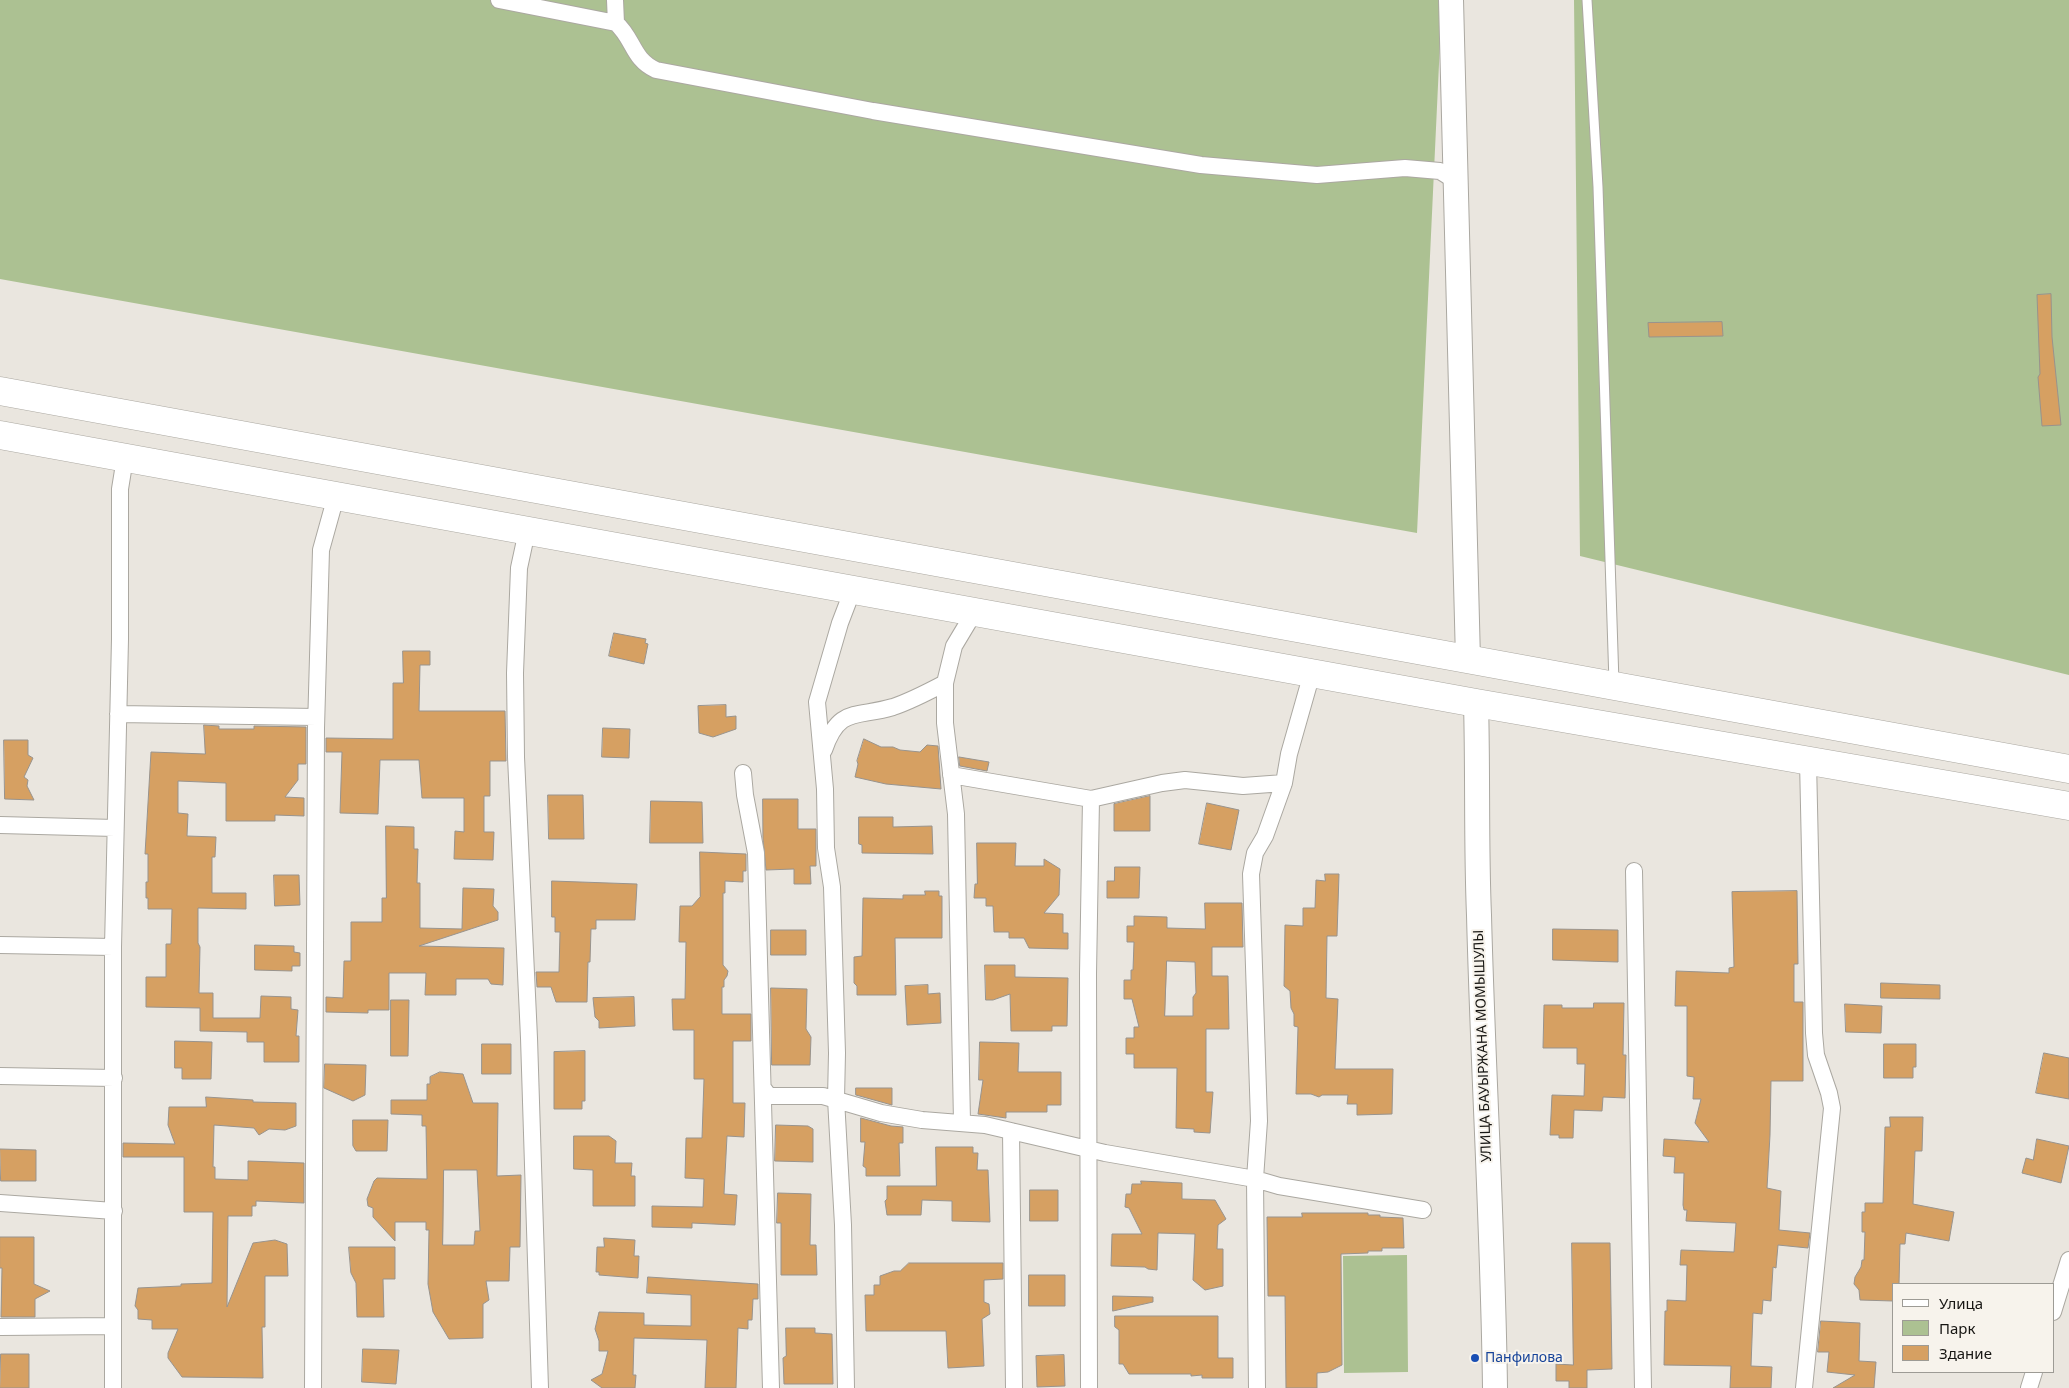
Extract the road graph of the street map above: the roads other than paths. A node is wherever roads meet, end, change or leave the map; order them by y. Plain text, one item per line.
1 (499, 0) edge
2 (615, 0) edge
3 (1451, 0) edge
4 (1587, 0) edge
5 (616, 23) junction
6 (1456, 181) junction
7 (0, 391) edge
8 (0, 435) edge
9 (125, 458) junction
10 (336, 496) junction
11 (527, 530) junction
12 (853, 589) junction
13 (975, 611) junction
14 (1468, 660) junction
15 (1312, 673) junction
16 (945, 683) junction
17 (1614, 686) junction
18 (1476, 703) junction
19 (118, 714) junction
20 (316, 717) junction
21 (822, 754) junction
22 (1808, 761) junction
23 (2069, 770) edge
24 (744, 773) dead end
25 (951, 775) junction
26 (1284, 783) junction
27 (1091, 798) junction
28 (2069, 806) edge
29 (0, 825) edge
30 (115, 828) junction
31 (1634, 871) dead end
32 (0, 945) edge
33 (113, 947) junction
34 (0, 1076) edge
35 (114, 1078) junction
36 (763, 1088) junction
37 (836, 1099) junction
38 (962, 1122) junction
39 (1011, 1131) junction
40 (1090, 1150) junction
41 (1255, 1179) junction
42 (0, 1203) edge
43 (1423, 1210) dead end
44 (114, 1211) junction
45 (2069, 1260) edge
46 (2054, 1309) edge
47 (113, 1326) junction
48 (0, 1328) edge
49 (2034, 1373) edge
50 (113, 1388) edge
51 (313, 1388) edge
52 (540, 1388) edge
53 (771, 1388) edge
54 (846, 1388) edge
55 (1014, 1388) edge
56 (1089, 1388) edge
57 (1257, 1388) edge
58 (1495, 1388) edge
59 (1643, 1388) edge
60 (1804, 1388) edge
61 (2029, 1388) edge

1 - 5 street
2 - 5 street
3 - 6 street
4 - 17 lane
5 - 6 street
6 - 14 street
7 - 14 highway
8 - 9 highway
9 - 10 highway
9 - 19 street
10 - 11 highway
10 - 20 street
11 - 12 highway
11 - 52 street
12 - 13 highway
12 - 21 street
13 - 15 highway
13 - 16 street
14 - 17 highway
15 - 18 highway
15 - 26 street
16 - 21 street
16 - 25 street
17 - 23 highway
18 - 22 highway
18 - 58 street, УЛИЦА БАУЫРЖАНА МОМЫШУЛЫ
19 - 20 street
19 - 30 street
20 - 51 street
21 - 37 street
22 - 28 highway
22 - 60 street
24 - 36 street
25 - 27 street
25 - 38 street
26 - 27 street
26 - 41 street
27 - 40 street
29 - 30 street
30 - 33 street
31 - 59 street
32 - 33 street
33 - 35 street
34 - 35 street
35 - 44 street
36 - 37 street
36 - 53 street
37 - 38 street
37 - 54 street
38 - 39 street
39 - 40 street
39 - 55 street
40 - 41 street
40 - 56 street
41 - 43 street
41 - 57 street
42 - 44 street
44 - 47 street
45 - 46 street
47 - 48 street
47 - 50 street
49 - 61 street

